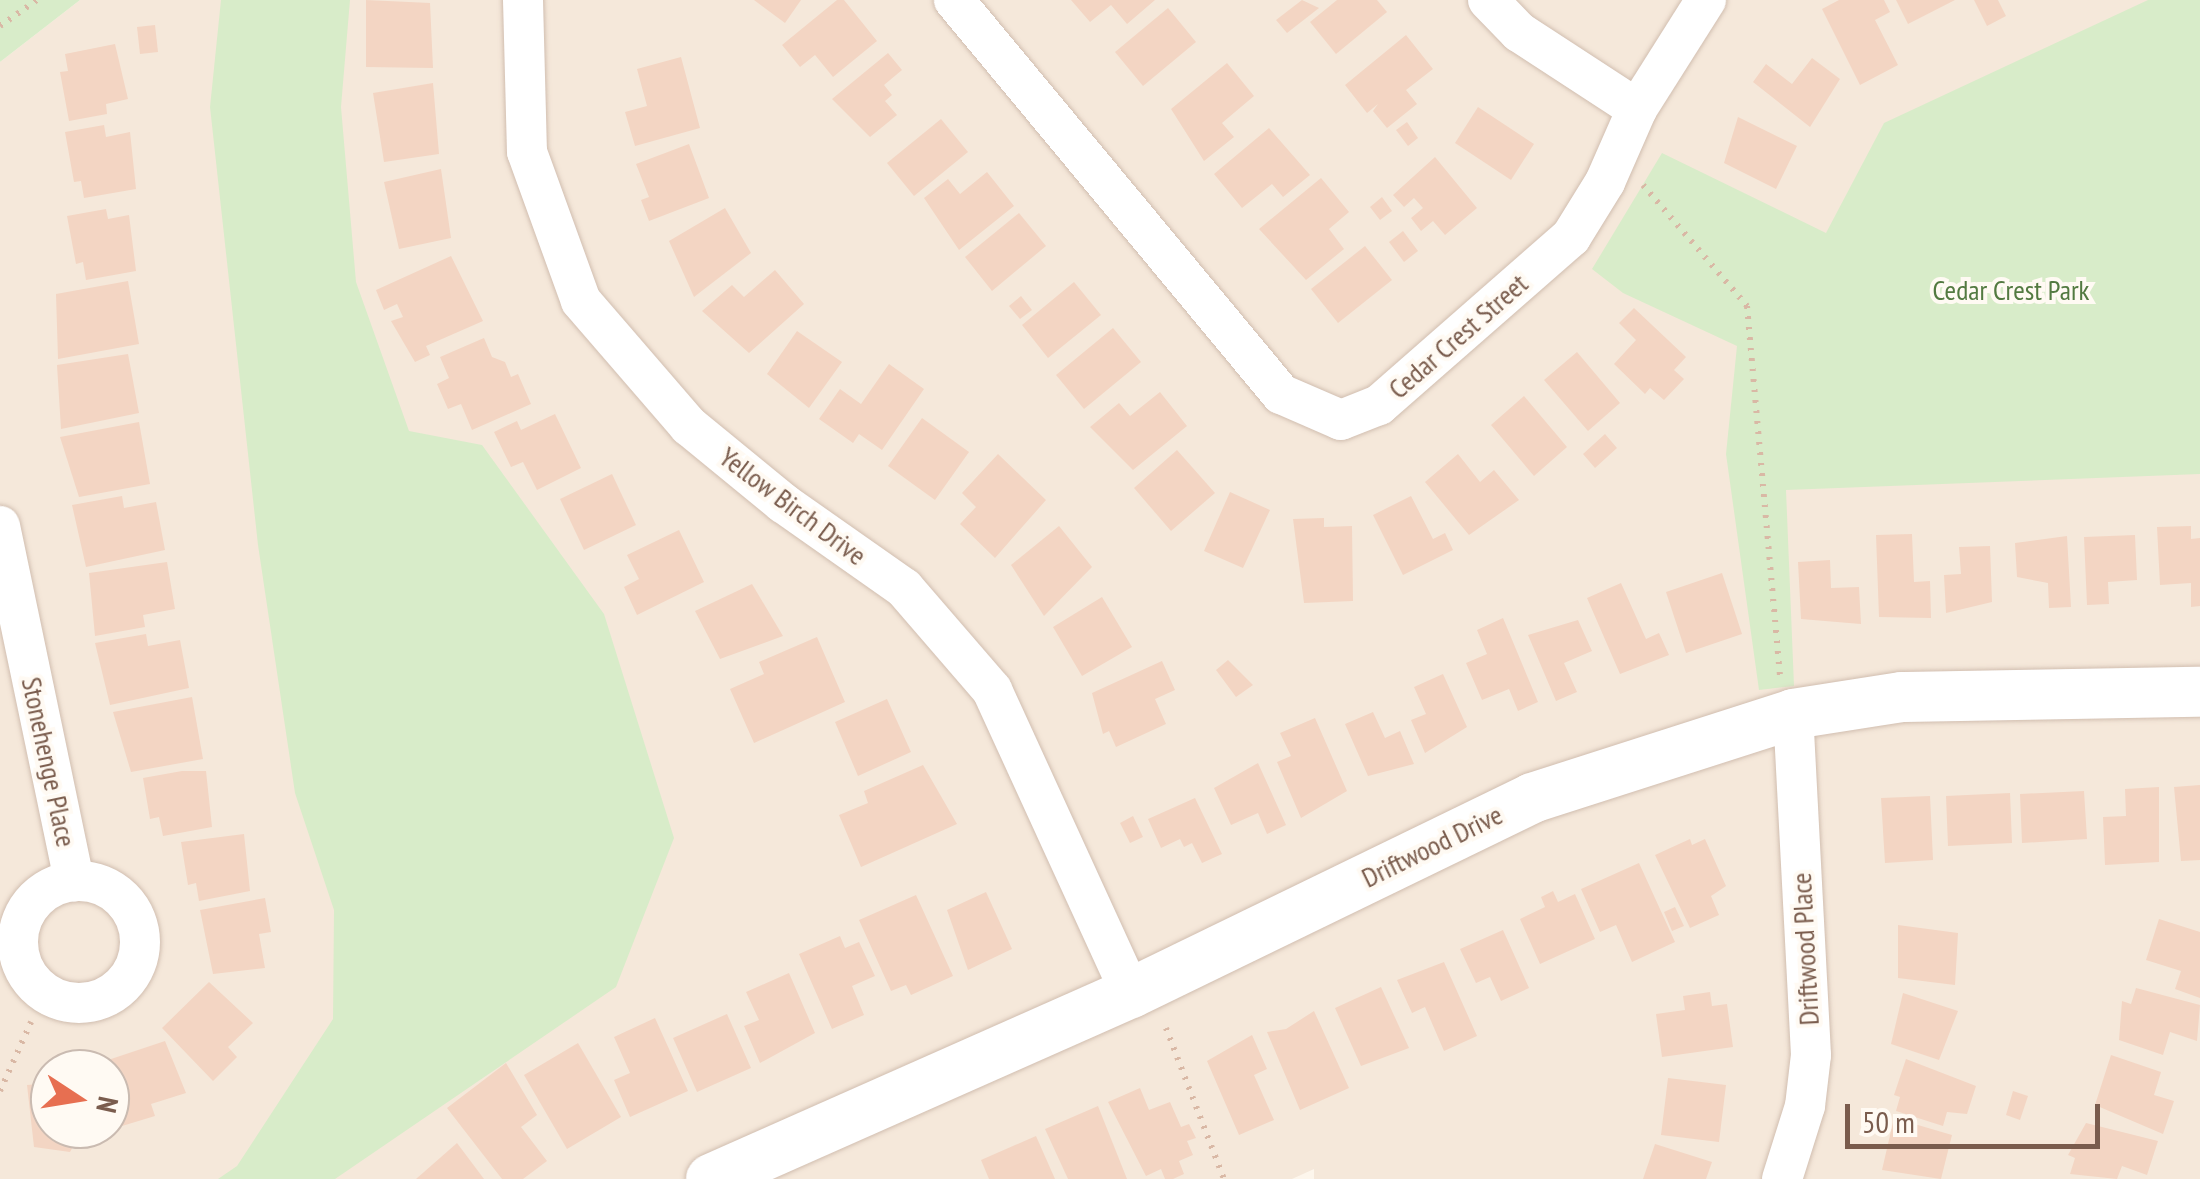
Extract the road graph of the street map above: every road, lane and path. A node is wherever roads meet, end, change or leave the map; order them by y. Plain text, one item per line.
1 (38, 0) edge
2 (523, 0) edge
3 (954, 0) edge
4 (1488, 0) edge
5 (1706, 0) edge
6 (0, 26) edge
7 (1637, 110) junction
8 (1636, 176) dead end
9 (0, 526) edge
10 (2200, 692) edge
11 (1793, 714) junction
12 (74, 881) dead end
13 (1132, 993) junction
14 (30, 1022) dead end
15 (1166, 1028) dead end
16 (0, 1091) edge
17 (711, 1179) edge
18 (1224, 1179) edge
19 (1782, 1179) edge

1 - 6 path
2 - 13 street, Yellow Birch Drive
3 - 7 street, Cedar Crest Street
4 - 7 street
5 - 7 street, Cedar Crest Street
8 - 11 path
9 - 12 street, Stonehenge Place
10 - 11 street, Driftwood Drive
11 - 13 street, Driftwood Drive
11 - 19 street, Driftwood Place
13 - 17 street, Driftwood Drive
14 - 16 path
15 - 18 path

